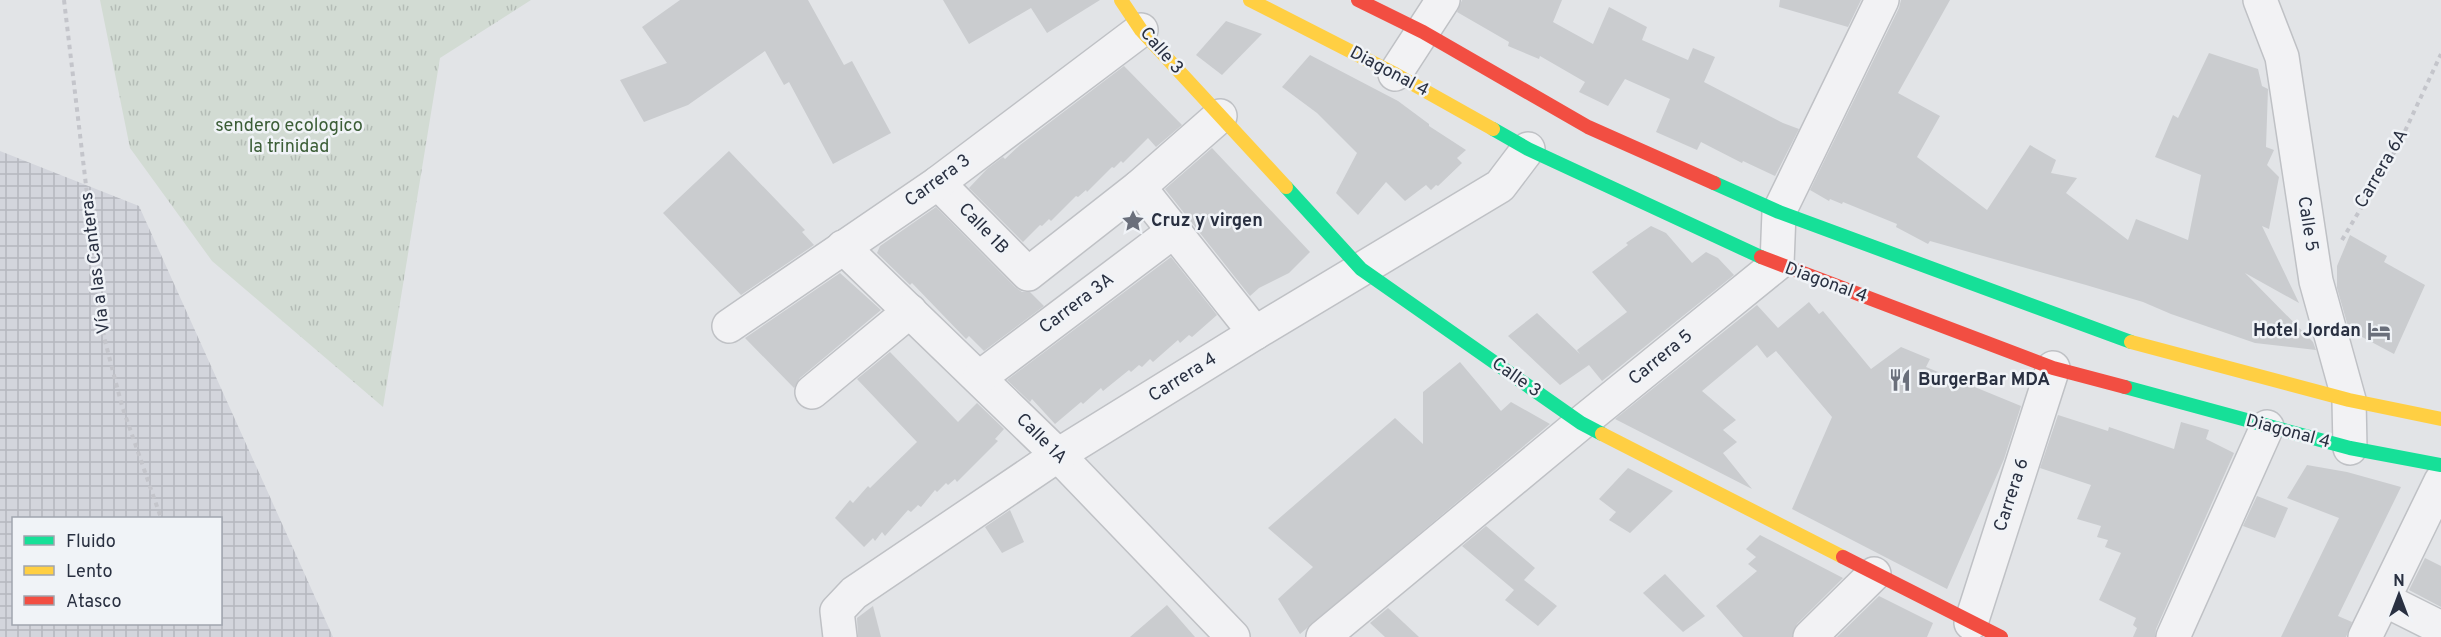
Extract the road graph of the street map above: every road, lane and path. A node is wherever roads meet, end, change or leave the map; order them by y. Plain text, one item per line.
1 (64, 0) edge
2 (1121, 0) edge
3 (1250, 0) edge
4 (1358, 0) edge
5 (1443, 0) edge
6 (1882, 0) edge
7 (2260, 0) edge
8 (1141, 30) junction
9 (1423, 32) junction
10 (2441, 54) edge
11 (1395, 74) junction
12 (1220, 116) junction
13 (1528, 148) junction
14 (938, 183) junction
15 (1139, 187) junction
16 (1779, 212) junction
17 (1174, 231) junction
18 (843, 247) junction
19 (1777, 264) junction
20 (1362, 269) junction
21 (2316, 281) junction
22 (910, 311) junction
23 (729, 326) dead end
24 (1255, 333) junction
25 (2053, 368) junction
26 (980, 378) junction
27 (812, 392) dead end
28 (2349, 400) junction
29 (2441, 419) edge
30 (1581, 423) junction
31 (2267, 427) junction
32 (2350, 448) junction
33 (1058, 455) junction
34 (2441, 465) edge
35 (2441, 481) edge
36 (160, 517) edge
37 (1874, 574) junction
38 (2385, 600) junction
39 (1971, 623) junction
40 (839, 624) edge
41 (2441, 628) edge
42 (1233, 637) edge
43 (1323, 637) edge
44 (1810, 637) edge
45 (2001, 637) edge
46 (2173, 637) edge
47 (2365, 637) edge

1 - 36 path, Vía a las Canteras
2 - 8 street, Calle 3
3 - 11 street, Diagonal 4
4 - 9 street
5 - 9 street
6 - 16 street
7 - 21 street, Calle 5
8 - 12 street, Calle 3
8 - 14 street, Carrera 3
9 - 11 street
9 - 16 street
10 - 21 path, Carrera 6A
11 - 13 street, Diagonal 4
12 - 15 street
12 - 20 street, Calle 3
13 - 19 street, Diagonal 4
13 - 20 street, Carrera 4
14 - 15 street, Calle 1B
14 - 18 street, Carrera 3
15 - 17 street
16 - 19 street
16 - 28 street
17 - 24 street
17 - 26 street, Carrera 3A
18 - 22 street, Calle 1A
18 - 23 street, Carrera 3
19 - 25 street, Diagonal 4
19 - 30 street, Carrera 5
20 - 24 street, Carrera 4
20 - 30 street, Calle 3
21 - 28 street, Calle 5
22 - 26 street, Calle 1A
22 - 27 street
24 - 33 street, Carrera 4
25 - 31 street, Diagonal 4
25 - 39 street, Carrera 6
26 - 33 street, Calle 1A
28 - 29 street
28 - 32 street, Calle 5
30 - 37 street, Calle 3
30 - 43 street, Carrera 5
31 - 32 street, Diagonal 4
31 - 46 street
32 - 34 street, Diagonal 4
33 - 40 street, Carrera 4
33 - 42 street, Calle 1A
35 - 38 street
37 - 39 street, Calle 3
37 - 44 street
38 - 41 street
38 - 47 street
39 - 45 street, Calle 3

